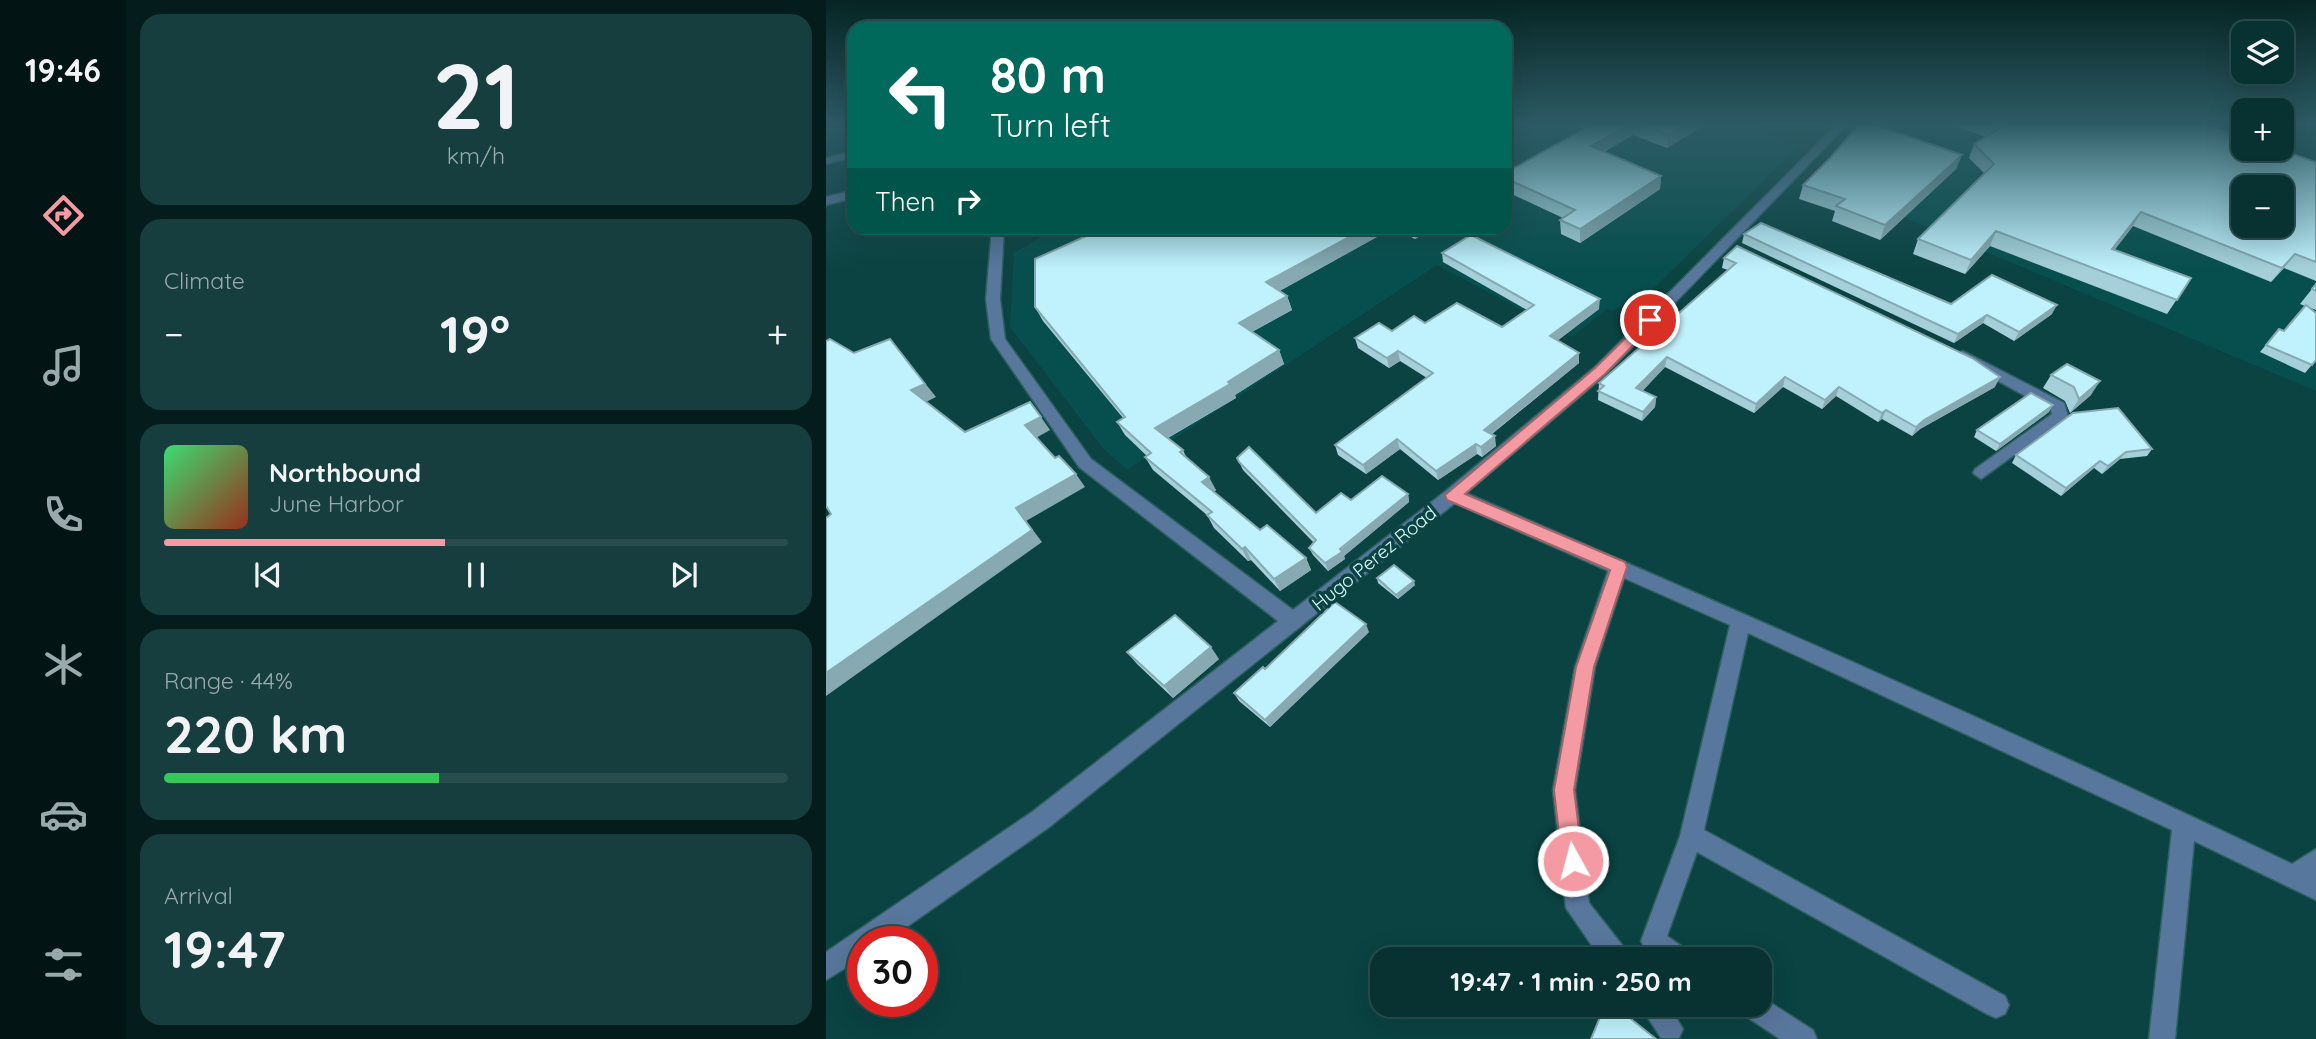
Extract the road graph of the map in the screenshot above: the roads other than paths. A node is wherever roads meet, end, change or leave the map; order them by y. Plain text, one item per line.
1 (1798, 173) edge
2 (847, 196) edge
3 (826, 201) edge
4 (998, 235) edge
5 (1947, 348) edge
6 (1981, 473) dead end
7 (1453, 495) junction
8 (1619, 567) junction
9 (1741, 620) junction
10 (1294, 622) junction
11 (2183, 823) junction
12 (1691, 836) junction
13 (2316, 862) edge
14 (2305, 882) edge
15 (886, 926) edge
16 (1608, 947) edge
17 (1661, 947) edge
18 (847, 953) edge
19 (826, 967) edge
20 (1996, 1005) dead end
21 (1661, 1017) edge
22 (1770, 1017) edge
23 (1670, 1029) dead end
24 (1804, 1039) edge
25 (2162, 1039) edge

1 - 7 street, Hugo Perez Road
2 - 3 street
4 - 10 street
5 - 6 street
7 - 8 street
7 - 10 street, Hugo Perez Road
8 - 9 street
8 - 16 street
9 - 11 street
9 - 12 street
10 - 15 street, Hugo Perez Road
11 - 14 street
11 - 25 street
12 - 17 street
12 - 20 street
13 - 14 street
18 - 19 street, Hugo Perez Road
21 - 23 street
22 - 24 street

